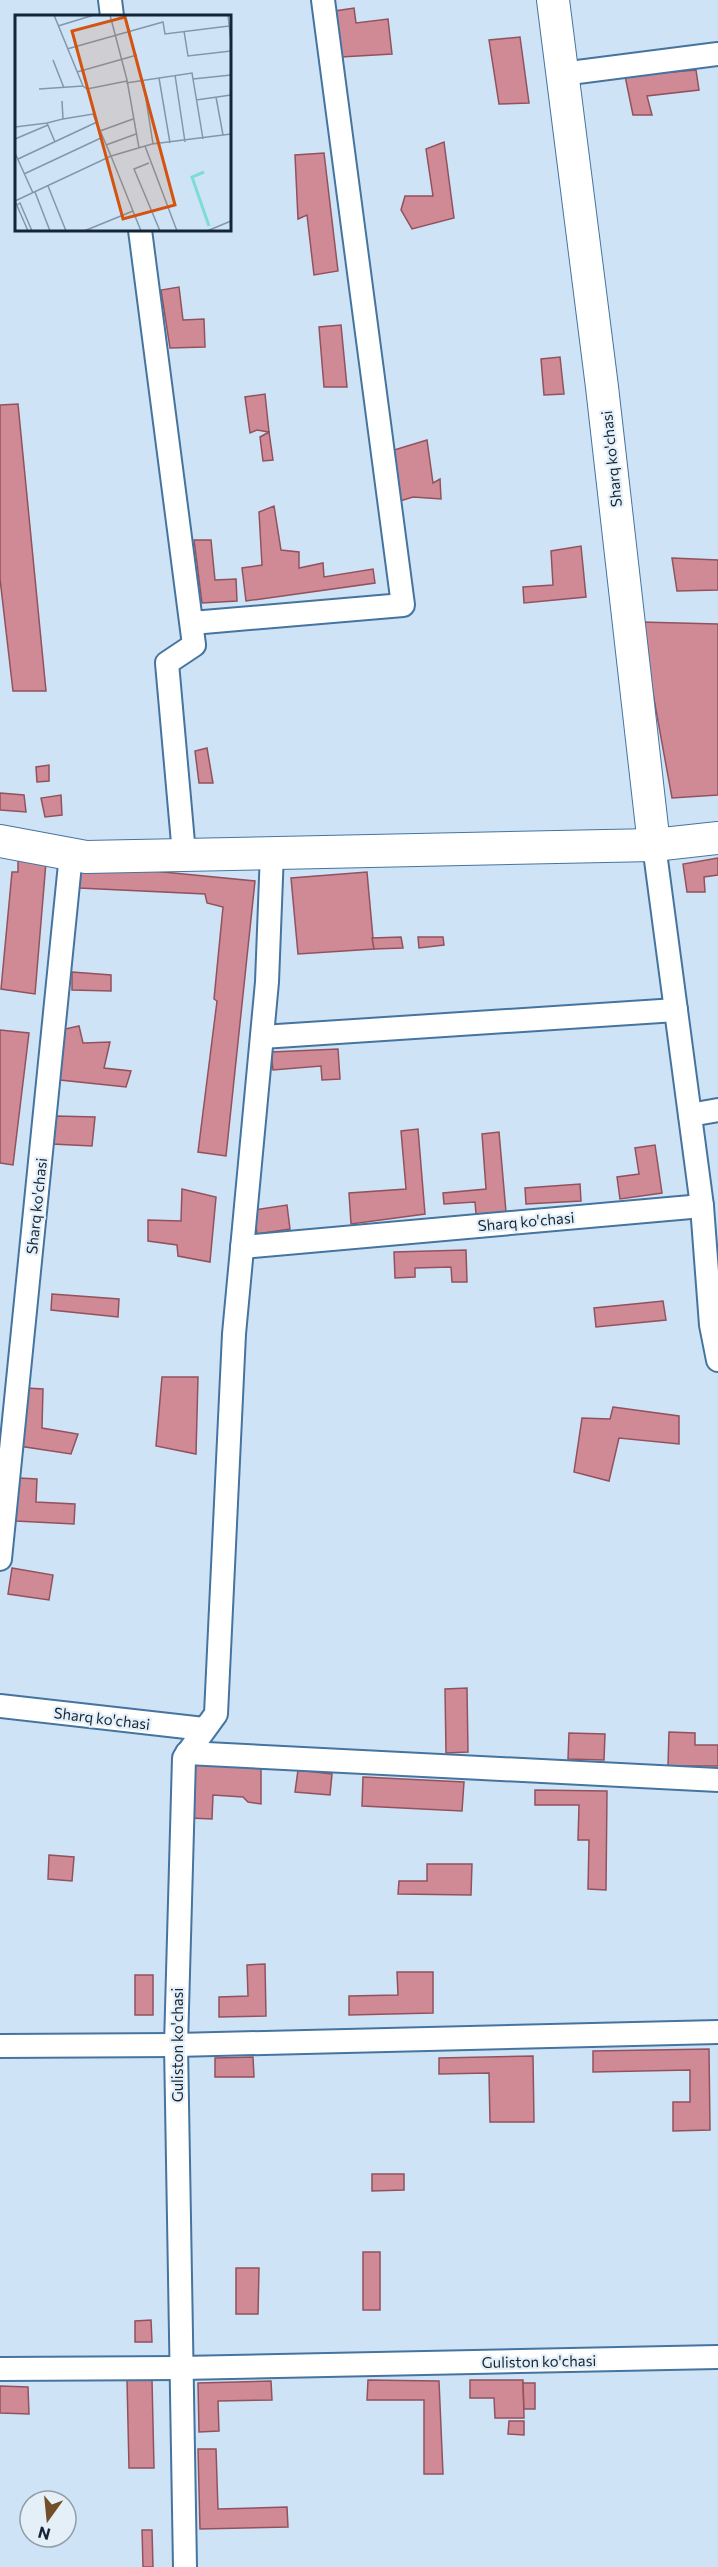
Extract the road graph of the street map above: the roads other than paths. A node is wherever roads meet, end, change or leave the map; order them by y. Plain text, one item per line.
1 (110, 0) edge
2 (323, 0) edge
3 (553, 0) edge
4 (112, 15) edge
5 (718, 54) edge
6 (562, 74) junction
7 (140, 231) edge
8 (192, 623) junction
9 (718, 837) edge
10 (0, 840) edge
11 (654, 845) junction
12 (272, 852) junction
13 (71, 854) junction
14 (184, 854) junction
15 (676, 1010) junction
16 (262, 1037) junction
17 (718, 1110) edge
18 (690, 1115) junction
19 (702, 1206) junction
20 (242, 1246) junction
21 (715, 1325) edge
22 (718, 1360) edge
23 (0, 1559) edge
24 (0, 1706) edge
25 (204, 1730) junction
26 (187, 1753) junction
27 (718, 1780) edge
28 (718, 2032) edge
29 (176, 2045) junction
30 (0, 2046) edge
31 (718, 2357) edge
32 (181, 2368) junction
33 (0, 2369) edge
34 (185, 2567) edge

1 - 4 street
2 - 8 street
3 - 6 main road, Sharq ko'chasi
5 - 6 street
6 - 11 main road, Sharq ko'chasi
7 - 8 street
8 - 14 street
9 - 11 main road
10 - 13 main road
11 - 12 main road
11 - 15 street, Sharq ko'chasi
12 - 14 main road
12 - 16 street, Guliston ko'chasi
13 - 14 main road
13 - 23 street, Sharq ko'chasi
15 - 16 street
15 - 18 street, Sharq ko'chasi
16 - 20 street, Guliston ko'chasi
17 - 18 street
18 - 19 street, Sharq ko'chasi
19 - 20 street, Sharq ko'chasi
19 - 21 street, Sharq ko'chasi
20 - 25 street, Guliston ko'chasi
21 - 22 street, Sharq ko'chasi
24 - 25 street, Sharq ko'chasi
25 - 26 street, Guliston ko'chasi
26 - 27 street
26 - 29 street, Guliston ko'chasi
28 - 29 street
29 - 30 street
29 - 32 street, Guliston ko'chasi
31 - 32 street, Guliston ko'chasi
32 - 33 street, Guliston ko'chasi
32 - 34 street, Guliston ko'chasi

